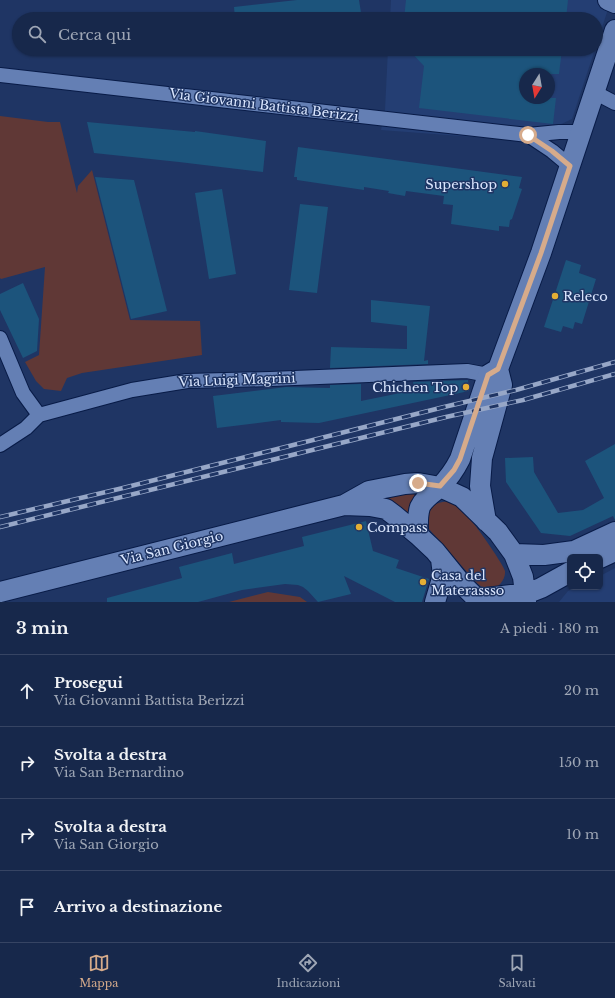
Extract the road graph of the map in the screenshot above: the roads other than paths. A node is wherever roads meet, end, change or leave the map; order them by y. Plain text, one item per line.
1 (608, 0) edge
2 (615, 3) edge
3 (615, 30) edge
4 (0, 75) edge
5 (594, 92) junction
6 (615, 103) edge
7 (581, 132) junction
8 (528, 135) junction
9 (570, 166) junction
10 (0, 338) edge
11 (493, 372) junction
12 (38, 415) junction
13 (0, 445) edge
14 (440, 486) junction
15 (344, 505) junction
16 (486, 521) junction
17 (615, 532) edge
18 (418, 535) junction
19 (615, 551) edge
20 (514, 554) junction
21 (603, 557) edge
22 (442, 559) junction
23 (567, 574) edge
24 (0, 592) edge
25 (525, 598) edge
26 (479, 601) edge
27 (435, 602) edge

1 - 2 main road
3 - 5 main road
4 - 8 street, Via Giovanni Battista Berizzi
5 - 6 street
5 - 7 main road
7 - 8 street, Via Giovanni Battista Berizzi
7 - 9 main road
8 - 9 street, Via Giovanni Battista Berizzi
9 - 11 main road
10 - 12 street
11 - 12 street, Via Luigi Magrini
11 - 14 main road
11 - 16 main road
12 - 13 street
14 - 15 main road, Via San Giorgio
14 - 16 main road, Via San Giorgio
14 - 18 main road
15 - 18 main road, Via San Giorgio
15 - 24 main road, Via San Giorgio
16 - 20 main road, Via San Giorgio
17 - 20 main road
18 - 22 main road, Via San Giorgio
19 - 21 main road
20 - 25 main road, Via San Giorgio
22 - 26 main road, Via San Giorgio
22 - 27 main road
23 - 25 main road
25 - 26 main road

